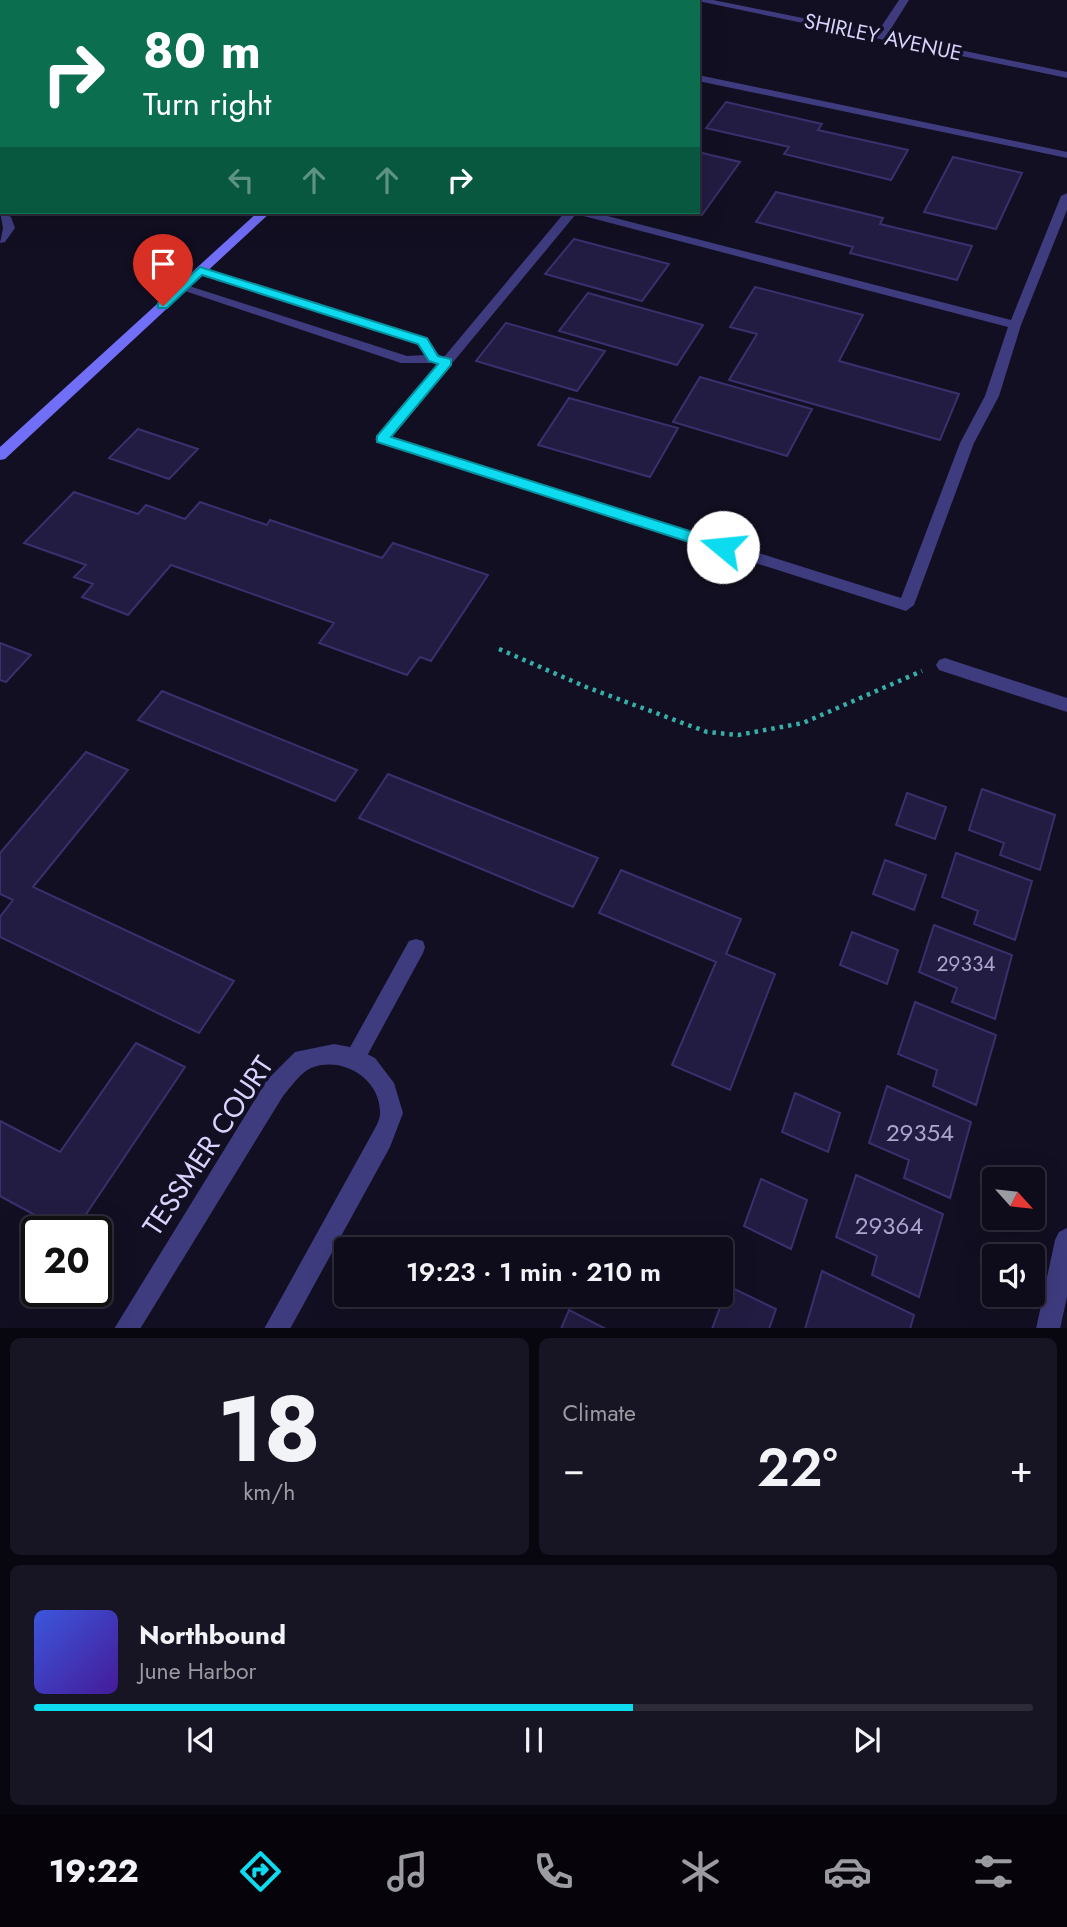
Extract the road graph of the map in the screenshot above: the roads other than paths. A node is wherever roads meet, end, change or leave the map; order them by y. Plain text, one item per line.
1 (700, 0) edge
2 (904, 0) edge
3 (880, 37) junction
4 (1067, 75) edge
5 (700, 78) edge
6 (1067, 155) edge
7 (1067, 196) edge
8 (263, 214) edge
9 (569, 214) edge
10 (588, 214) edge
11 (0, 215) edge
12 (0, 239) edge
13 (200, 271) junction
14 (182, 288) junction
15 (1015, 325) junction
16 (440, 360) junction
17 (0, 455) edge
18 (945, 665) road end
19 (1067, 705) edge
20 (416, 947) dead end
21 (355, 1058) junction
22 (1067, 1240) edge
23 (125, 1328) edge
24 (276, 1328) edge
25 (1048, 1328) edge

1 - 3 street, SHIRLEY AVENUE
2 - 3 street
3 - 4 street, SHIRLEY AVENUE
5 - 6 lane
7 - 15 lane
8 - 13 main road
9 - 16 lane
10 - 15 lane
11 - 12 street
13 - 14 main road
13 - 16 lane
14 - 16 lane
14 - 17 main road
15 - 16 lane
18 - 19 street
20 - 21 lane
21 - 23 street, TESSMER COURT
21 - 24 street
22 - 25 street

